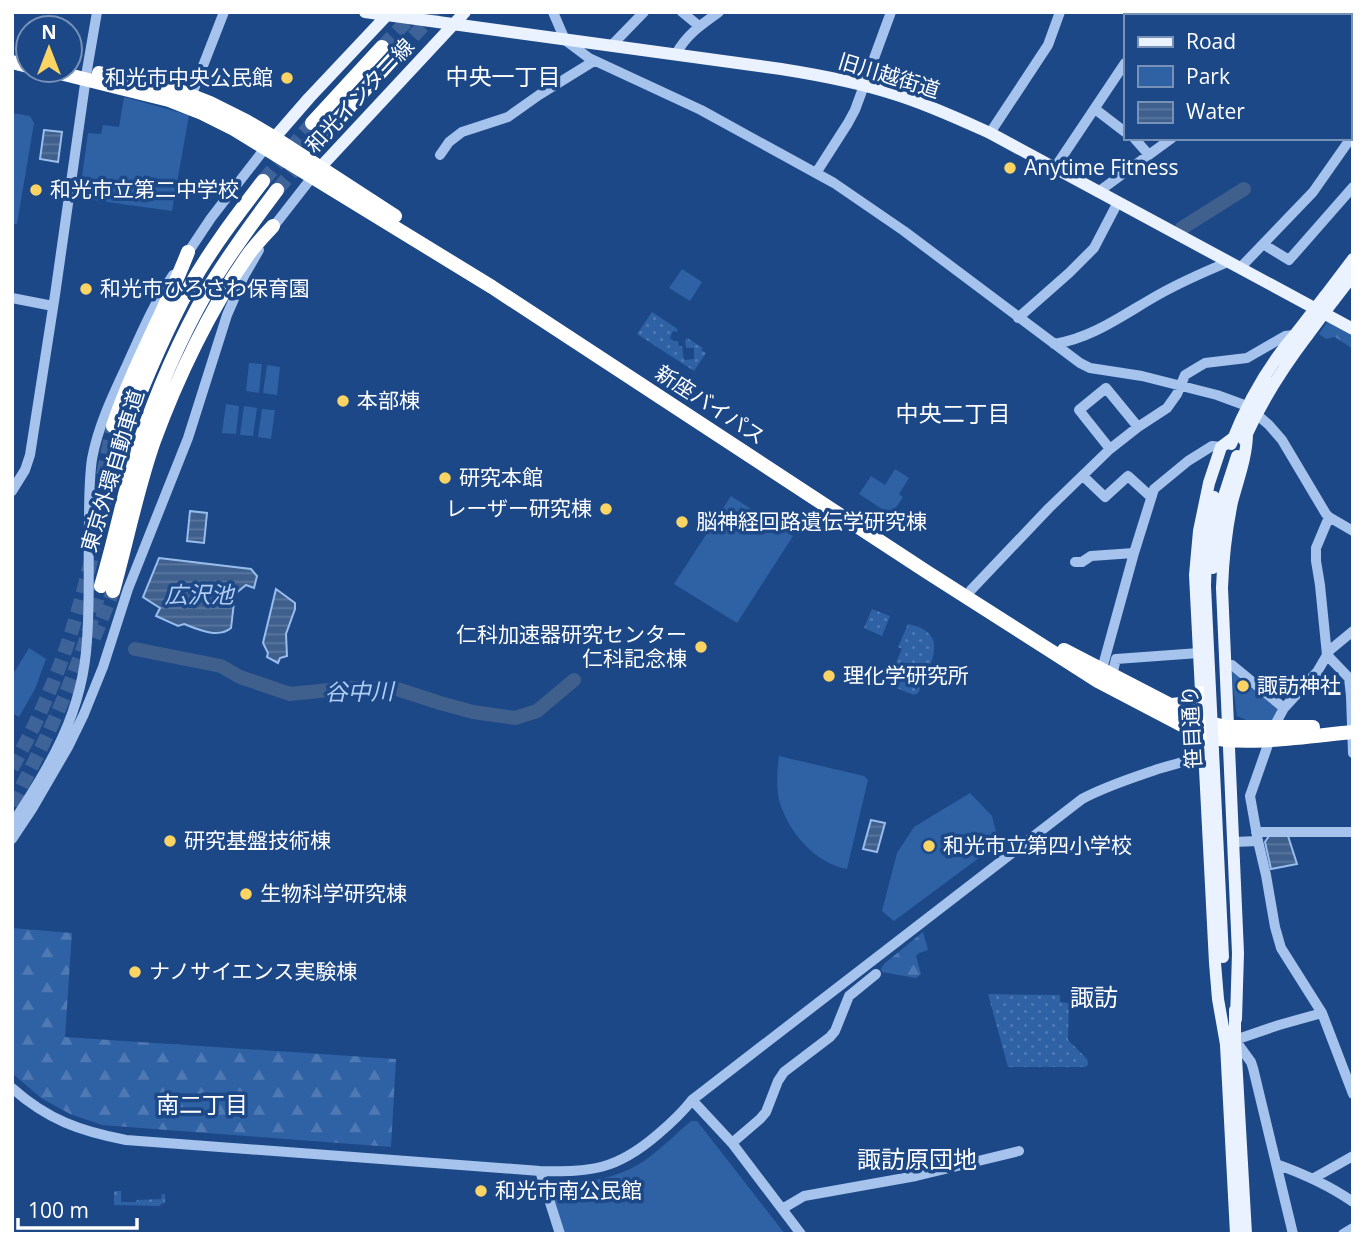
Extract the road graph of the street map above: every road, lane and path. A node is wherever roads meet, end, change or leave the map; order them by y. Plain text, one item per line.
1 (97, 12) edge
2 (224, 12) edge
3 (365, 12) edge
4 (465, 12) edge
5 (553, 12) edge
6 (644, 12) edge
7 (682, 12) edge
8 (719, 12) edge
9 (891, 12) edge
10 (1060, 12) edge
11 (388, 14) edge
12 (454, 25) junction
13 (699, 26) junction
14 (565, 40) junction
15 (611, 45) junction
16 (382, 47) tunnel mouth
17 (399, 52) tunnel mouth
18 (676, 54) junction
19 (594, 61) junction
20 (1124, 64) edge
21 (86, 74) junction
22 (864, 85) junction
23 (192, 94) junction
24 (1094, 109) junction
25 (312, 123) tunnel mouth
26 (1124, 131) edge
27 (990, 133) junction
28 (324, 135) tunnel mouth
29 (1136, 140) edge
30 (1169, 140) edge
31 (1349, 140) edge
32 (270, 143) junction
33 (440, 155) dead end
34 (1149, 155) junction
35 (1054, 169) junction
36 (317, 172) junction
37 (816, 173) junction
38 (263, 181) tunnel mouth
39 (1353, 187) edge
40 (277, 190) tunnel mouth
41 (1098, 192) junction
42 (1118, 202) junction
43 (273, 226) junction
44 (1263, 244) junction
45 (188, 252) junction
46 (1353, 259) edge
47 (1234, 265) junction
48 (1353, 275) edge
49 (12, 299) edge
50 (1329, 299) junction
51 (53, 306) junction
52 (1018, 318) junction
53 (1353, 329) edge
54 (1300, 334) junction
55 (1054, 344) junction
56 (1179, 385) junction
57 (1251, 410) junction
58 (1138, 427) junction
59 (1247, 433) junction
60 (1233, 438) junction
61 (1221, 447) junction
62 (1110, 449) junction
63 (1083, 476) junction
64 (12, 491) edge
65 (1151, 497) junction
66 (1218, 498) junction
67 (1329, 517) junction
68 (1353, 531) edge
69 (1134, 553) junction
70 (1076, 562) dead end
71 (971, 590) junction
72 (1353, 631) edge
73 (1199, 653) junction
74 (1327, 655) junction
75 (1226, 665) junction
76 (1107, 672) junction
77 (1201, 693) junction
78 (1171, 705) junction
79 (1284, 708) junction
80 (1352, 728) edge
81 (1216, 733) junction
82 (1273, 734) junction
83 (1353, 752) edge
84 (1204, 753) junction
85 (1231, 780) junction
86 (1206, 783) junction
87 (12, 824) edge
88 (1353, 832) edge
89 (1257, 836) junction
90 (12, 839) edge
91 (1234, 842) junction
92 (1227, 955) junction
93 (876, 974) dead end
94 (1322, 1013) junction
95 (1236, 1019) junction
96 (1231, 1045) junction
97 (12, 1088) edge
98 (1353, 1094) edge
99 (692, 1100) junction
100 (732, 1143) junction
101 (1019, 1151) dead end
102 (1353, 1156) edge
103 (1276, 1164) junction
104 (540, 1171) junction
105 (1314, 1178) junction
106 (1353, 1202) edge
107 (782, 1209) junction
108 (1353, 1228) edge
109 (560, 1234) edge
110 (800, 1234) edge
111 (1236, 1234) edge
112 (1246, 1234) edge
113 (1293, 1234) edge
114 (1343, 1234) edge

1 - 21 street
2 - 23 street
3 - 11 main road, 旧川越街道
4 - 12 main road, 和光インター線
5 - 14 street
6 - 15 street
7 - 13 street
8 - 13 street
9 - 22 street
10 - 27 street
11 - 12 main road, 旧川越街道
11 - 32 main road, 和光インター線
12 - 14 main road, 旧川越街道
12 - 36 main road, 和光インター線
13 - 18 street
14 - 15 main road, 旧川越街道
14 - 19 street
15 - 18 main road, 旧川越街道
16 - 25 highway
17 - 28 highway
18 - 22 main road, 旧川越街道
19 - 33 street
19 - 37 street
20 - 24 street
21 - 23 highway, 新座バイパス
21 - 32 highway, 新座バイパス
21 - 51 street
22 - 27 main road, 旧川越街道
22 - 37 street
23 - 32 highway, 新座バイパス
24 - 26 street
24 - 35 street
27 - 35 main road, 旧川越街道
29 - 34 street
30 - 34 street
31 - 44 street
32 - 36 highway, 新座バイパス
32 - 45 street
34 - 41 street
35 - 41 main road, 旧川越街道
36 - 43 street
36 - 71 highway, 新座バイパス
36 - 81 highway, 新座バイパス
37 - 52 street
38 - 45 highway, 東京外環自動車道
39 - 44 street
40 - 43 highway, 東京外環自動車道
41 - 42 main road, 旧川越街道
42 - 47 main road, 旧川越街道
42 - 52 street
43 - 90 street
44 - 47 street
45 - 87 street
46 - 50 main road, 笹目通り
47 - 53 main road, 旧川越街道
47 - 55 street
48 - 50 main road, 笹目通り
49 - 51 street
50 - 54 main road, 笹目通り, bridge
51 - 64 street
52 - 55 street
54 - 56 street
54 - 57 main road, 笹目通り
55 - 56 street
56 - 57 street
56 - 58 street
57 - 59 main road, 笹目通り
57 - 60 main road, 笹目通り
57 - 67 street
58 - 62 street
58 - 62 street
59 - 66 main road, 笹目通り
59 - 75 main road
60 - 61 main road
60 - 66 main road, 笹目通り
61 - 65 street
61 - 73 main road
62 - 63 street
63 - 65 street
63 - 71 street
65 - 69 street
66 - 92 main road, 笹目通り, bridge
67 - 68 street
67 - 74 street
69 - 70 street
69 - 76 street
71 - 76 highway, 新座バイパス
72 - 74 street
73 - 76 street
73 - 77 main road
74 - 79 street
74 - 80 street
75 - 79 street
75 - 81 main road
76 - 78 highway, 新座バイパス
77 - 78 highway
77 - 81 main road
78 - 81 highway, 新座バイパス
79 - 82 street
80 - 82 highway, 新座バイパス
80 - 83 street
81 - 82 highway, 新座バイパス
81 - 84 main road
81 - 85 main road
82 - 89 street
84 - 86 main road
84 - 99 street
85 - 86 main road
85 - 91 main road
86 - 96 main road
88 - 89 street
89 - 91 street
89 - 94 street
91 - 95 main road
92 - 95 main road, 笹目通り
92 - 96 main road, 笹目通り
93 - 100 street
94 - 96 street
94 - 98 street
95 - 96 main road, 笹目通り
96 - 103 street
96 - 111 main road, 笹目通り
96 - 112 main road, 笹目通り
97 - 104 street
99 - 100 street
99 - 104 street
100 - 107 street
101 - 107 street
102 - 105 street
103 - 105 street
103 - 113 street
104 - 109 street
105 - 106 street
107 - 110 street
108 - 114 street

